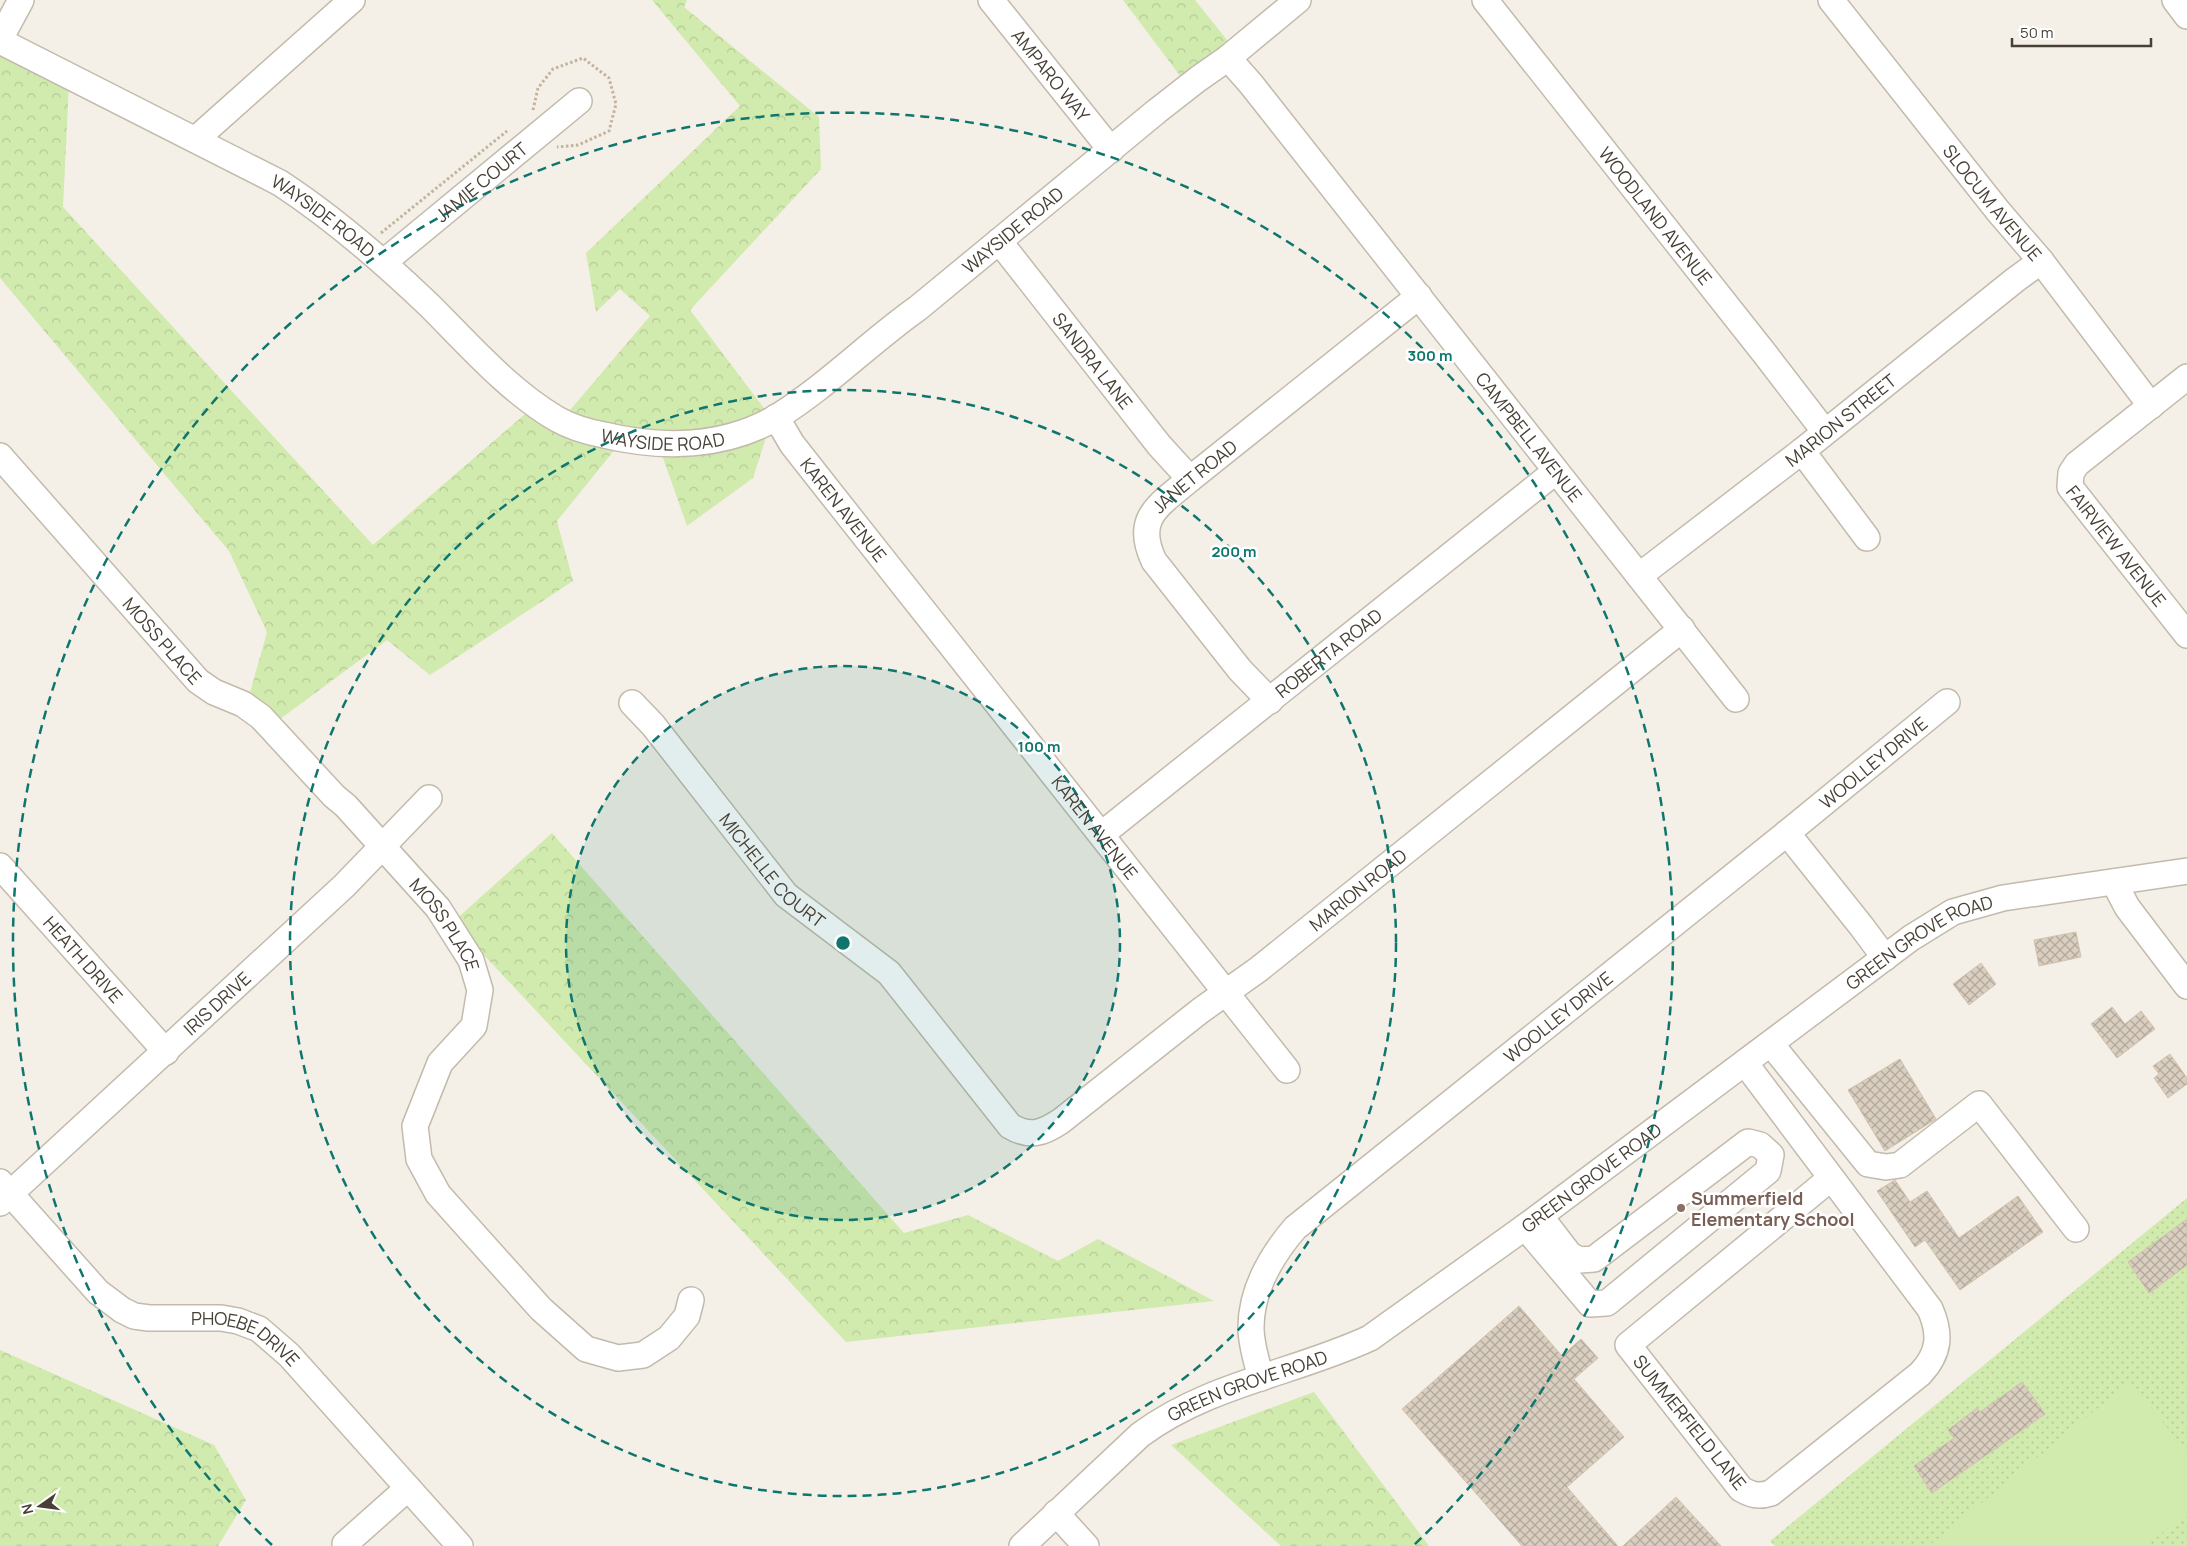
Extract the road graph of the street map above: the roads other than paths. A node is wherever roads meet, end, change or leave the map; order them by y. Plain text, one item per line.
1 (21, 0) edge
2 (352, 0) edge
3 (991, 0) edge
4 (1298, 0) edge
5 (1485, 0) edge
6 (1831, 0) edge
7 (2175, 0) edge
8 (2187, 16) edge
9 (0, 40) edge
10 (1228, 58) junction
11 (579, 101) dead end
12 (196, 139) junction
13 (1111, 150) junction
14 (999, 242) junction
15 (2041, 261) junction
16 (384, 262) junction
17 (1419, 296) junction
18 (2187, 377) edge
19 (2151, 406) junction
20 (776, 417) junction
21 (1825, 432) junction
22 (1802, 451) junction
23 (0, 456) edge
24 (1556, 471) junction
25 (1190, 479) junction
26 (1867, 538) dead end
27 (1639, 576) junction
28 (1682, 630) junction
29 (2187, 635) edge
30 (1736, 699) dead end
31 (1270, 701) junction
32 (1947, 702) dead end
33 (632, 703) dead end
34 (429, 798) dead end
35 (1787, 833) junction
36 (1102, 834) junction
37 (382, 846) junction
38 (0, 866) edge
39 (2187, 872) edge
40 (2114, 882) junction
41 (1885, 958) junction
42 (2187, 986) edge
43 (1226, 992) junction
44 (1771, 1044) junction
45 (166, 1052) junction
46 (1744, 1063) junction
47 (1288, 1070) dead end
48 (1026, 1133) joint
49 (1831, 1178) junction
50 (3, 1193) edge
51 (1533, 1222) junction
52 (2076, 1229) dead end
53 (691, 1300) dead end
54 (1261, 1378) junction
55 (408, 1488) junction
56 (1056, 1513) junction
57 (345, 1544) dead end
58 (460, 1546) edge
59 (1022, 1546) edge
60 (1086, 1546) edge

1 - 9 street
2 - 12 street
3 - 13 street, AMPARO WAY
4 - 10 street, WAYSIDE ROAD
5 - 21 street, WOODLAND AVENUE
6 - 15 street, SLOCUM AVENUE
7 - 8 street
9 - 12 street, WAYSIDE ROAD
10 - 13 street, WAYSIDE ROAD
10 - 17 street, CAMPBELL AVENUE
11 - 16 street, JAMIE COURT
12 - 16 street, WAYSIDE ROAD
13 - 14 street, WAYSIDE ROAD
14 - 20 street, WAYSIDE ROAD
14 - 25 street, SANDRA LANE
15 - 19 street, SLOCUM AVENUE
15 - 21 street, MARION STREET
16 - 20 street, WAYSIDE ROAD
17 - 24 street, CAMPBELL AVENUE
17 - 25 street, JANET ROAD
18 - 19 street
19 - 29 street, FAIRVIEW AVENUE
20 - 36 street, KAREN AVENUE
21 - 22 street, MARION STREET
22 - 26 street
22 - 27 street, MARION STREET
23 - 37 street, MOSS PLACE
24 - 27 street, CAMPBELL AVENUE
24 - 31 street, ROBERTA ROAD
25 - 31 street, JANET ROAD
27 - 28 street, CAMPBELL AVENUE
28 - 30 street, CAMPBELL AVENUE
28 - 43 street, MARION ROAD
31 - 36 street, ROBERTA ROAD
32 - 35 street, WOOLLEY DRIVE
33 - 48 street, MICHELLE COURT
34 - 37 street, IRIS DRIVE
35 - 41 street
35 - 54 street, WOOLLEY DRIVE
36 - 43 street, KAREN AVENUE
37 - 45 street, IRIS DRIVE
37 - 53 street, MOSS PLACE
38 - 45 street, HEATH DRIVE
39 - 40 street, GREEN GROVE ROAD
40 - 41 street, GREEN GROVE ROAD
40 - 42 street
41 - 44 street, GREEN GROVE ROAD
43 - 47 street, KAREN AVENUE
43 - 48 street, MARION ROAD
44 - 46 street, GREEN GROVE ROAD
44 - 52 street
45 - 50 street, IRIS DRIVE
46 - 49 street, SUMMERFIELD LANE
46 - 51 street, GREEN GROVE ROAD
49 - 49 street, SUMMERFIELD LANE
50 - 55 street, PHOEBE DRIVE
51 - 51 street
51 - 54 street, GREEN GROVE ROAD
54 - 56 street, GREEN GROVE ROAD
55 - 57 street
55 - 58 street, PHOEBE DRIVE
56 - 59 street, GREEN GROVE ROAD
56 - 60 street

